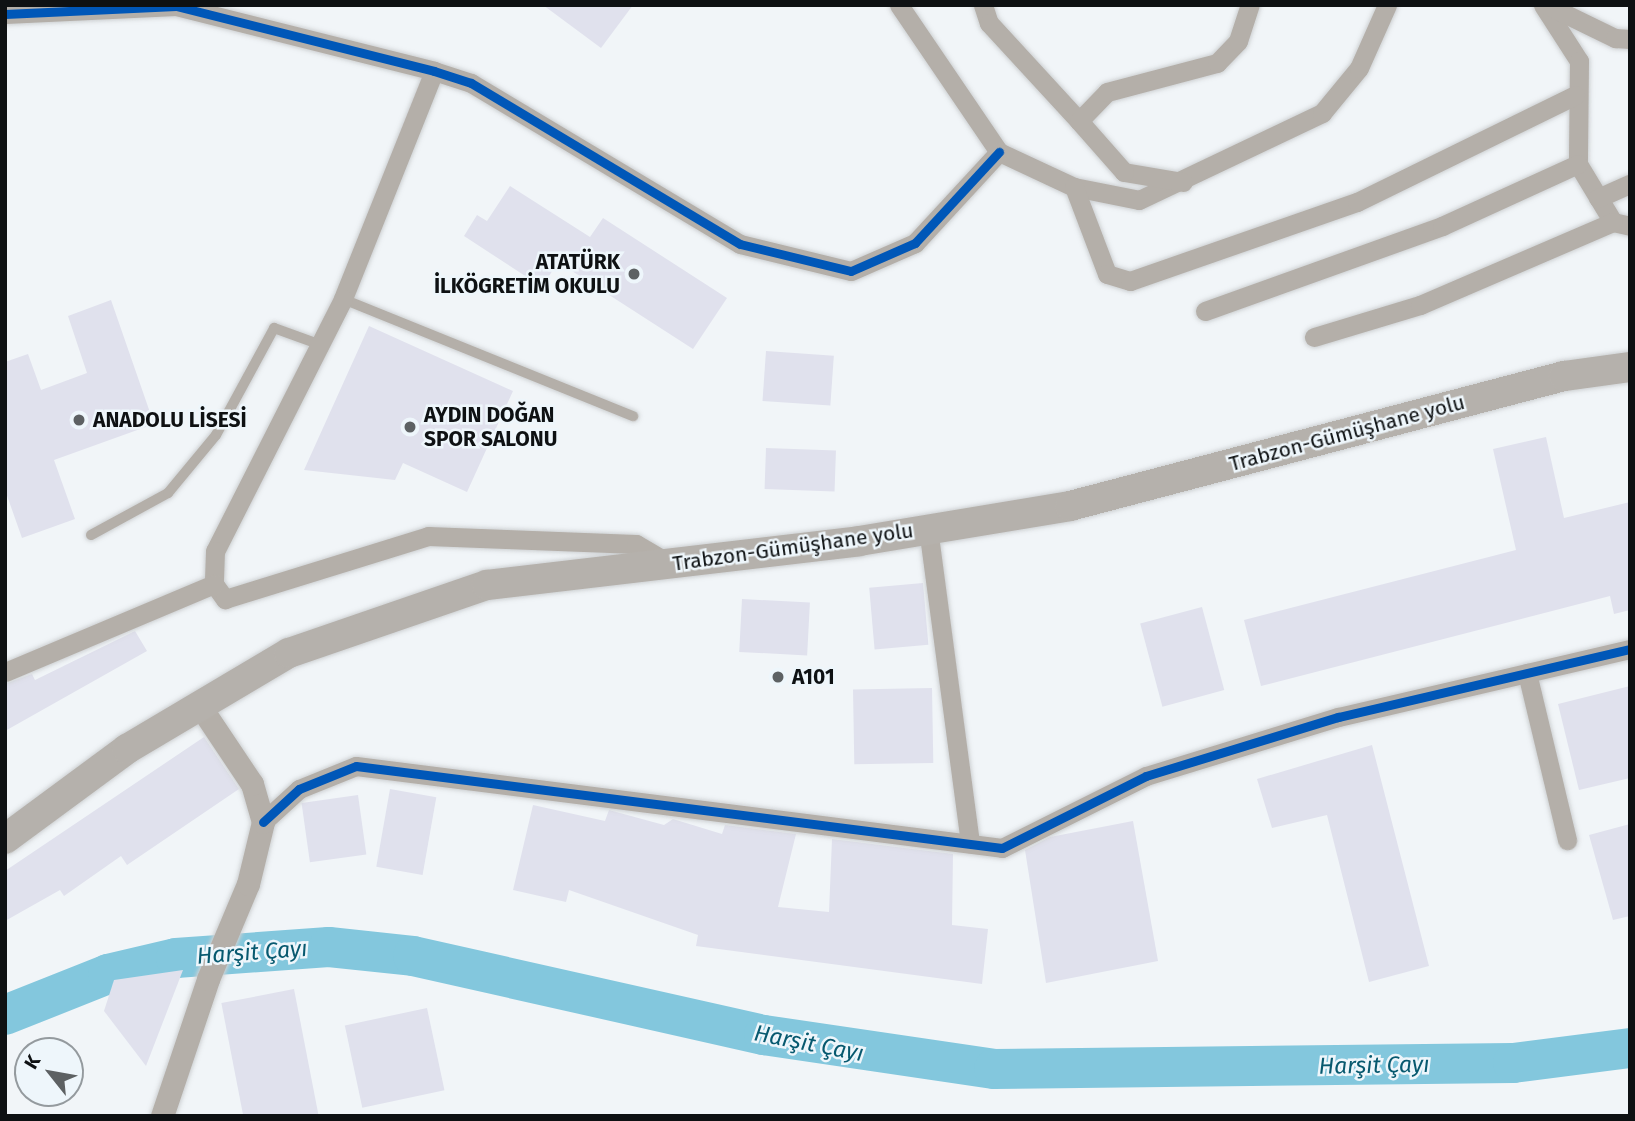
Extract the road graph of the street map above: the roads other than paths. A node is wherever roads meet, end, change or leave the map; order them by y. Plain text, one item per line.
1 (899, 5) edge
2 (983, 5) edge
3 (1250, 5) edge
4 (1387, 5) edge
5 (1545, 5) edge
6 (5, 14) edge
7 (1630, 39) edge
8 (434, 71) junction
9 (1575, 95) junction
10 (1079, 121) junction
11 (999, 152) junction
12 (1578, 164) junction
13 (1184, 182) junction
14 (1630, 184) edge
15 (1074, 187) junction
16 (1598, 198) junction
17 (1621, 224) edge
18 (343, 299) junction
19 (1205, 311) dead end
20 (1314, 337) dead end
21 (321, 345) junction
22 (1630, 368) edge
23 (633, 416) dead end
24 (928, 528) junction
25 (91, 535) dead end
26 (672, 565) junction
27 (214, 584) junction
28 (1630, 649) edge
29 (5, 672) edge
30 (1527, 673) junction
31 (200, 706) junction
32 (263, 822) junction
33 (5, 839) edge
34 (1567, 840) dead end
35 (970, 843) junction
36 (162, 1116) edge

1 - 11 street
2 - 10 street
3 - 10 street
4 - 13 street
5 - 7 street
5 - 9 street
6 - 8 street
8 - 11 street
8 - 18 street
9 - 12 street
9 - 15 street
10 - 13 street
11 - 15 street
12 - 16 street
12 - 19 street
13 - 15 street
14 - 16 street
16 - 17 street
17 - 20 street
18 - 21 street
18 - 23 lane
21 - 25 lane
21 - 27 street
22 - 24 main road, Trabzon-Gümüşhane yolu
24 - 26 main road, Trabzon-Gümüşhane yolu
24 - 35 street
26 - 27 street
26 - 31 main road, Trabzon-Gümüşhane yolu
27 - 29 street
28 - 30 street
30 - 34 street
30 - 35 street
31 - 32 street
31 - 33 main road, Trabzon-Gümüşhane yolu
32 - 35 street
32 - 36 street

